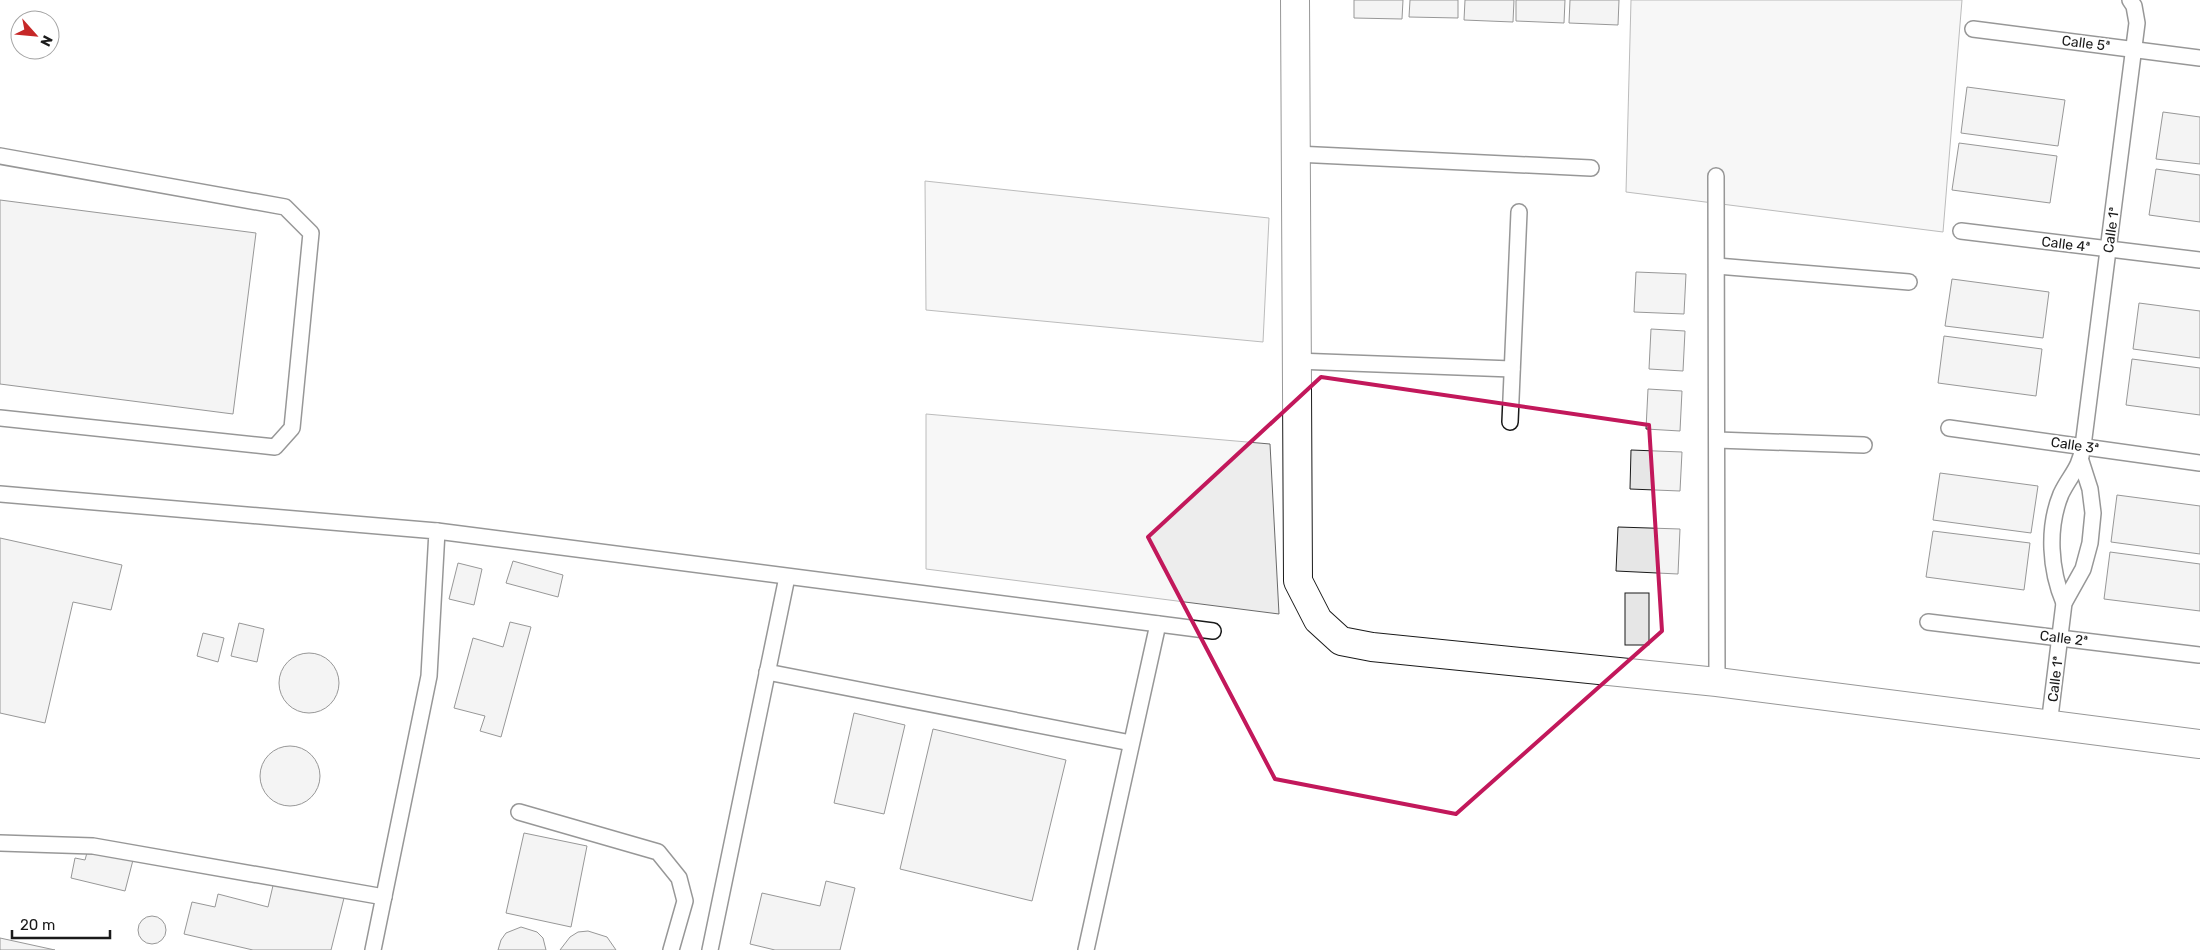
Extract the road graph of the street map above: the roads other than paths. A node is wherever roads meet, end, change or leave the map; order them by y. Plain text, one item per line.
1 (1295, 0) edge
2 (2130, 0) edge
3 (1973, 29) dead end
4 (2134, 49) junction
5 (2200, 58) edge
6 (1296, 154) junction
7 (0, 156) edge
8 (1591, 168) dead end
9 (1716, 176) dead end
10 (1519, 212) dead end
11 (1961, 231) dead end
12 (2108, 249) junction
13 (2200, 260) edge
14 (1717, 266) junction
15 (1909, 282) dead end
16 (1296, 361) junction
17 (1512, 369) junction
18 (0, 418) edge
19 (1510, 422) dead end
20 (1949, 428) dead end
21 (1717, 440) junction
22 (1864, 446) dead end
23 (2082, 453) junction
24 (2200, 462) edge
25 (0, 494) edge
26 (437, 531) junction
27 (787, 576) junction
28 (2064, 603) junction
29 (1928, 622) dead end
30 (1158, 624) junction
31 (1213, 631) dead end
32 (2060, 638) junction
33 (2199, 655) edge
34 (767, 672) junction
35 (1717, 682) junction
36 (2049, 725) junction
37 (1131, 743) junction
38 (2200, 744) edge
39 (519, 812) dead end
40 (0, 843) edge
41 (384, 897) junction
42 (373, 950) edge
43 (671, 950) edge
44 (710, 950) edge
45 (1086, 950) edge

1 - 6 street
2 - 4 lane, Calle 1ª
3 - 4 lane, Calle 5ª
4 - 5 lane, Calle 5ª
4 - 12 lane, Calle 1ª
6 - 8 lane
6 - 16 street
7 - 18 lane
9 - 14 lane
10 - 17 lane
11 - 12 lane, Calle 4ª
12 - 13 lane, Calle 4ª
12 - 23 lane, Calle 1ª
14 - 15 lane
14 - 21 lane
16 - 17 lane
16 - 35 street
17 - 19 lane
20 - 23 lane, Calle 3ª
21 - 22 lane
21 - 35 lane
23 - 24 lane, Calle 3ª
23 - 28 lane, Calle 1ª
23 - 28 lane, Calle 1ª
25 - 26 lane
26 - 27 lane
26 - 41 lane
27 - 30 lane
27 - 34 lane
28 - 32 lane, Calle 1ª
29 - 32 lane, Calle 2ª
30 - 31 lane
30 - 37 lane
32 - 33 lane, Calle 2ª
32 - 36 lane, Calle 1ª
34 - 37 lane
34 - 44 lane
35 - 36 street
36 - 38 street
37 - 45 lane
39 - 43 lane
40 - 41 lane
41 - 42 lane

